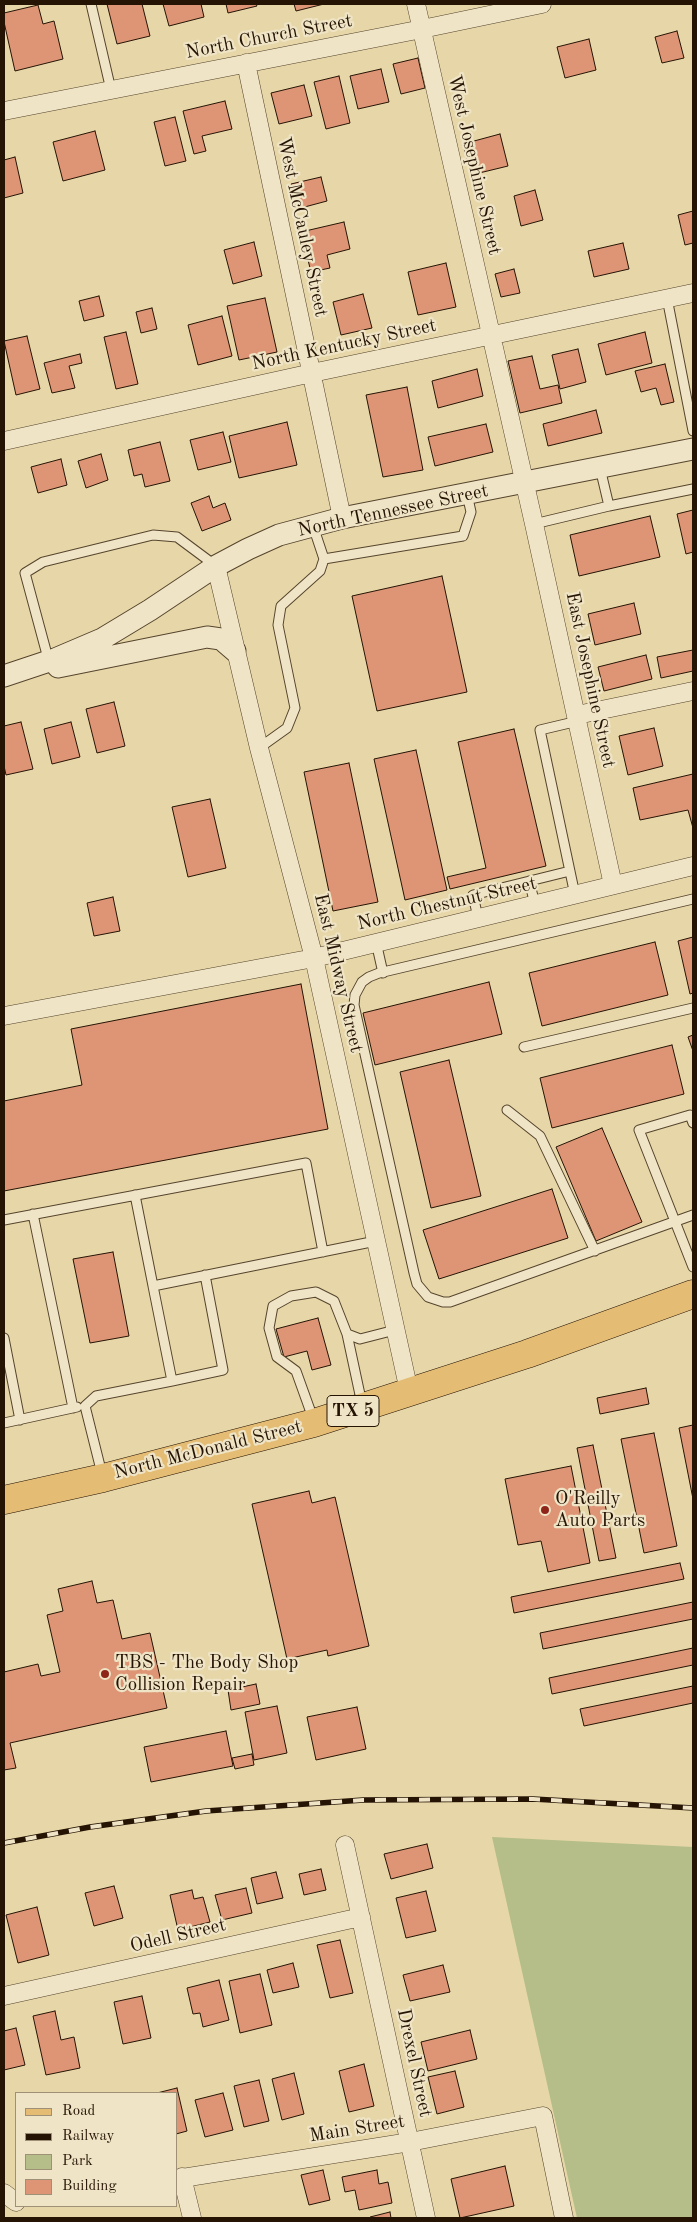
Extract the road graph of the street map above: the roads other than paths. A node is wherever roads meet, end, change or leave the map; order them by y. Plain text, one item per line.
1 (91, 4) edge
2 (416, 4) edge
3 (542, 4) edge
4 (422, 30) junction
5 (246, 63) junction
6 (112, 90) junction
7 (4, 111) edge
8 (693, 293) edge
9 (667, 298) junction
10 (490, 335) junction
11 (312, 373) junction
12 (693, 431) edge
13 (4, 441) edge
14 (693, 449) edge
15 (600, 468) junction
16 (525, 483) junction
17 (693, 489) edge
18 (467, 494) junction
19 (609, 506) junction
20 (342, 518) junction
21 (534, 524) junction
22 (313, 525) junction
23 (324, 559) junction
24 (216, 566) junction
25 (235, 651) junction
26 (50, 664) junction
27 (4, 676) edge
28 (693, 691) edge
29 (577, 718) junction
30 (259, 748) junction
31 (693, 866) edge
32 (570, 872) junction
33 (529, 881) junction
34 (613, 885) junction
35 (575, 895) junction
36 (693, 899) edge
37 (535, 904) junction
38 (478, 918) junction
39 (376, 942) junction
40 (314, 958) junction
41 (383, 972) junction
42 (693, 1008) edge
43 (4, 1016) edge
44 (524, 1047) dead end
45 (507, 1110) dead end
46 (693, 1123) edge
47 (135, 1195) junction
48 (33, 1214) junction
49 (693, 1215) edge
50 (4, 1220) edge
51 (676, 1222) junction
52 (376, 1241) junction
53 (595, 1251) junction
54 (323, 1252) junction
55 (693, 1267) edge
56 (205, 1275) junction
57 (152, 1286) junction
58 (693, 1294) edge
59 (395, 1330) junction
60 (347, 1334) junction
61 (4, 1338) edge
62 (172, 1381) junction
63 (409, 1392) junction
64 (85, 1406) junction
65 (73, 1408) junction
66 (362, 1408) junction
67 (20, 1420) junction
68 (4, 1423) edge
69 (314, 1423) junction
70 (103, 1478) junction
71 (4, 1500) edge
72 (345, 1845) dead end
73 (361, 1917) junction
74 (4, 1996) edge
75 (410, 2142) junction
76 (179, 2178) edge
77 (4, 2193) edge
78 (15, 2201) edge
79 (192, 2218) edge
80 (426, 2218) edge
81 (564, 2218) edge

1 - 6 lane
2 - 4 street, West Josephine Street
3 - 4 street, North Church Street
4 - 5 street, North Church Street
4 - 10 street, West Josephine Street
5 - 6 street, North Church Street
5 - 11 street, West McCauley Street
6 - 7 street, North Church Street
8 - 9 street, North Kentucky Street
9 - 10 street, North Kentucky Street
9 - 12 lane
10 - 11 street, North Kentucky Street
10 - 16 street, West Josephine Street
11 - 13 street, North Kentucky Street
11 - 20 street, West McCauley Street
14 - 15 street, North Tennessee Street
15 - 16 street, North Tennessee Street
15 - 19 lane
16 - 18 street, North Tennessee Street
16 - 21 street, East Josephine Street
17 - 19 lane
18 - 20 street, North Tennessee Street
18 - 23 lane
19 - 21 lane
20 - 22 street, North Tennessee Street
21 - 29 street, East Josephine Street
22 - 23 lane
22 - 24 street, North Tennessee Street
23 - 30 lane
24 - 25 street, East Midway Street
24 - 26 street, North Tennessee Street
24 - 26 lane
25 - 26 street
25 - 30 street, East Midway Street
26 - 27 street
28 - 29 street
29 - 32 lane
29 - 34 street, East Josephine Street
30 - 40 street, East Midway Street
31 - 34 street, North Chestnut Street
32 - 33 lane
32 - 35 lane
33 - 37 lane
33 - 38 lane
34 - 35 street, North Chestnut Street
35 - 37 street, North Chestnut Street
36 - 41 lane
37 - 38 street, North Chestnut Street
38 - 39 street, North Chestnut Street
39 - 40 street, North Chestnut Street
39 - 41 lane
40 - 43 street, North Chestnut Street
40 - 52 street, East Midway Street
41 - 53 lane
42 - 44 lane
45 - 53 lane
46 - 51 lane
47 - 48 lane
47 - 54 lane
47 - 57 lane
48 - 50 lane
48 - 65 lane
49 - 51 lane
51 - 53 lane
51 - 55 lane
52 - 54 lane
52 - 59 street, East Midway Street
54 - 56 lane
56 - 57 lane
56 - 62 lane
57 - 62 lane
58 - 63 main road, North McDonald Street / TX 5
59 - 60 lane
59 - 63 street, East Midway Street
60 - 66 lane
60 - 69 lane
61 - 67 lane
62 - 64 lane
63 - 66 main road, North McDonald Street / TX 5
64 - 65 lane
64 - 70 lane
65 - 67 lane
66 - 69 main road, North McDonald Street / TX 5
67 - 68 lane
69 - 70 main road, North McDonald Street / TX 5
70 - 71 main road, North McDonald Street / TX 5
72 - 73 street, Drexel Street
73 - 74 street, Odell Street
73 - 75 street, Drexel Street
75 - 76 street, Main Street
75 - 80 street, Drexel Street
75 - 81 street, Main Street
76 - 79 street
77 - 78 street

